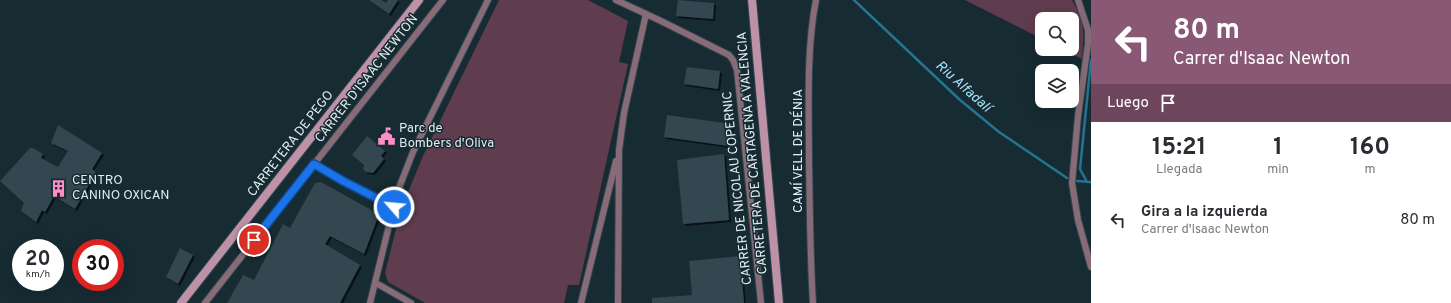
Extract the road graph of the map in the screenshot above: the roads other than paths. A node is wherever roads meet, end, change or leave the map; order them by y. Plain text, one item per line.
1 (419, 0) edge
2 (443, 0) edge
3 (488, 0) edge
4 (616, 0) edge
5 (752, 0) edge
6 (816, 0) edge
7 (1086, 0) edge
8 (1078, 1) edge
9 (646, 14) junction
10 (619, 150) junction
11 (314, 164) junction
12 (394, 207) junction
13 (1091, 267) edge
14 (376, 283) junction
15 (181, 303) edge
16 (205, 303) edge
17 (370, 303) edge
18 (411, 303) edge
19 (581, 303) edge
20 (618, 303) edge
21 (761, 303) edge
22 (779, 303) edge
23 (813, 303) edge

1 - 15 main road, CARRETERA DE PEGO
2 - 11 street, CARRER D'ISAAC NEWTON
3 - 12 street
4 - 9 street
5 - 22 main road, CARRETERA DE CARTAGENA A VALENCIA
6 - 23 street, CAMÍ VELL DE DÉNIA
7 - 8 street
8 - 13 street
9 - 10 street
9 - 21 street, CARRER DE NICOLAU COPERNIC
10 - 19 street
10 - 20 street
11 - 12 street
11 - 16 street, CARRER D'ISAAC NEWTON
12 - 14 street
14 - 17 street
14 - 18 street

